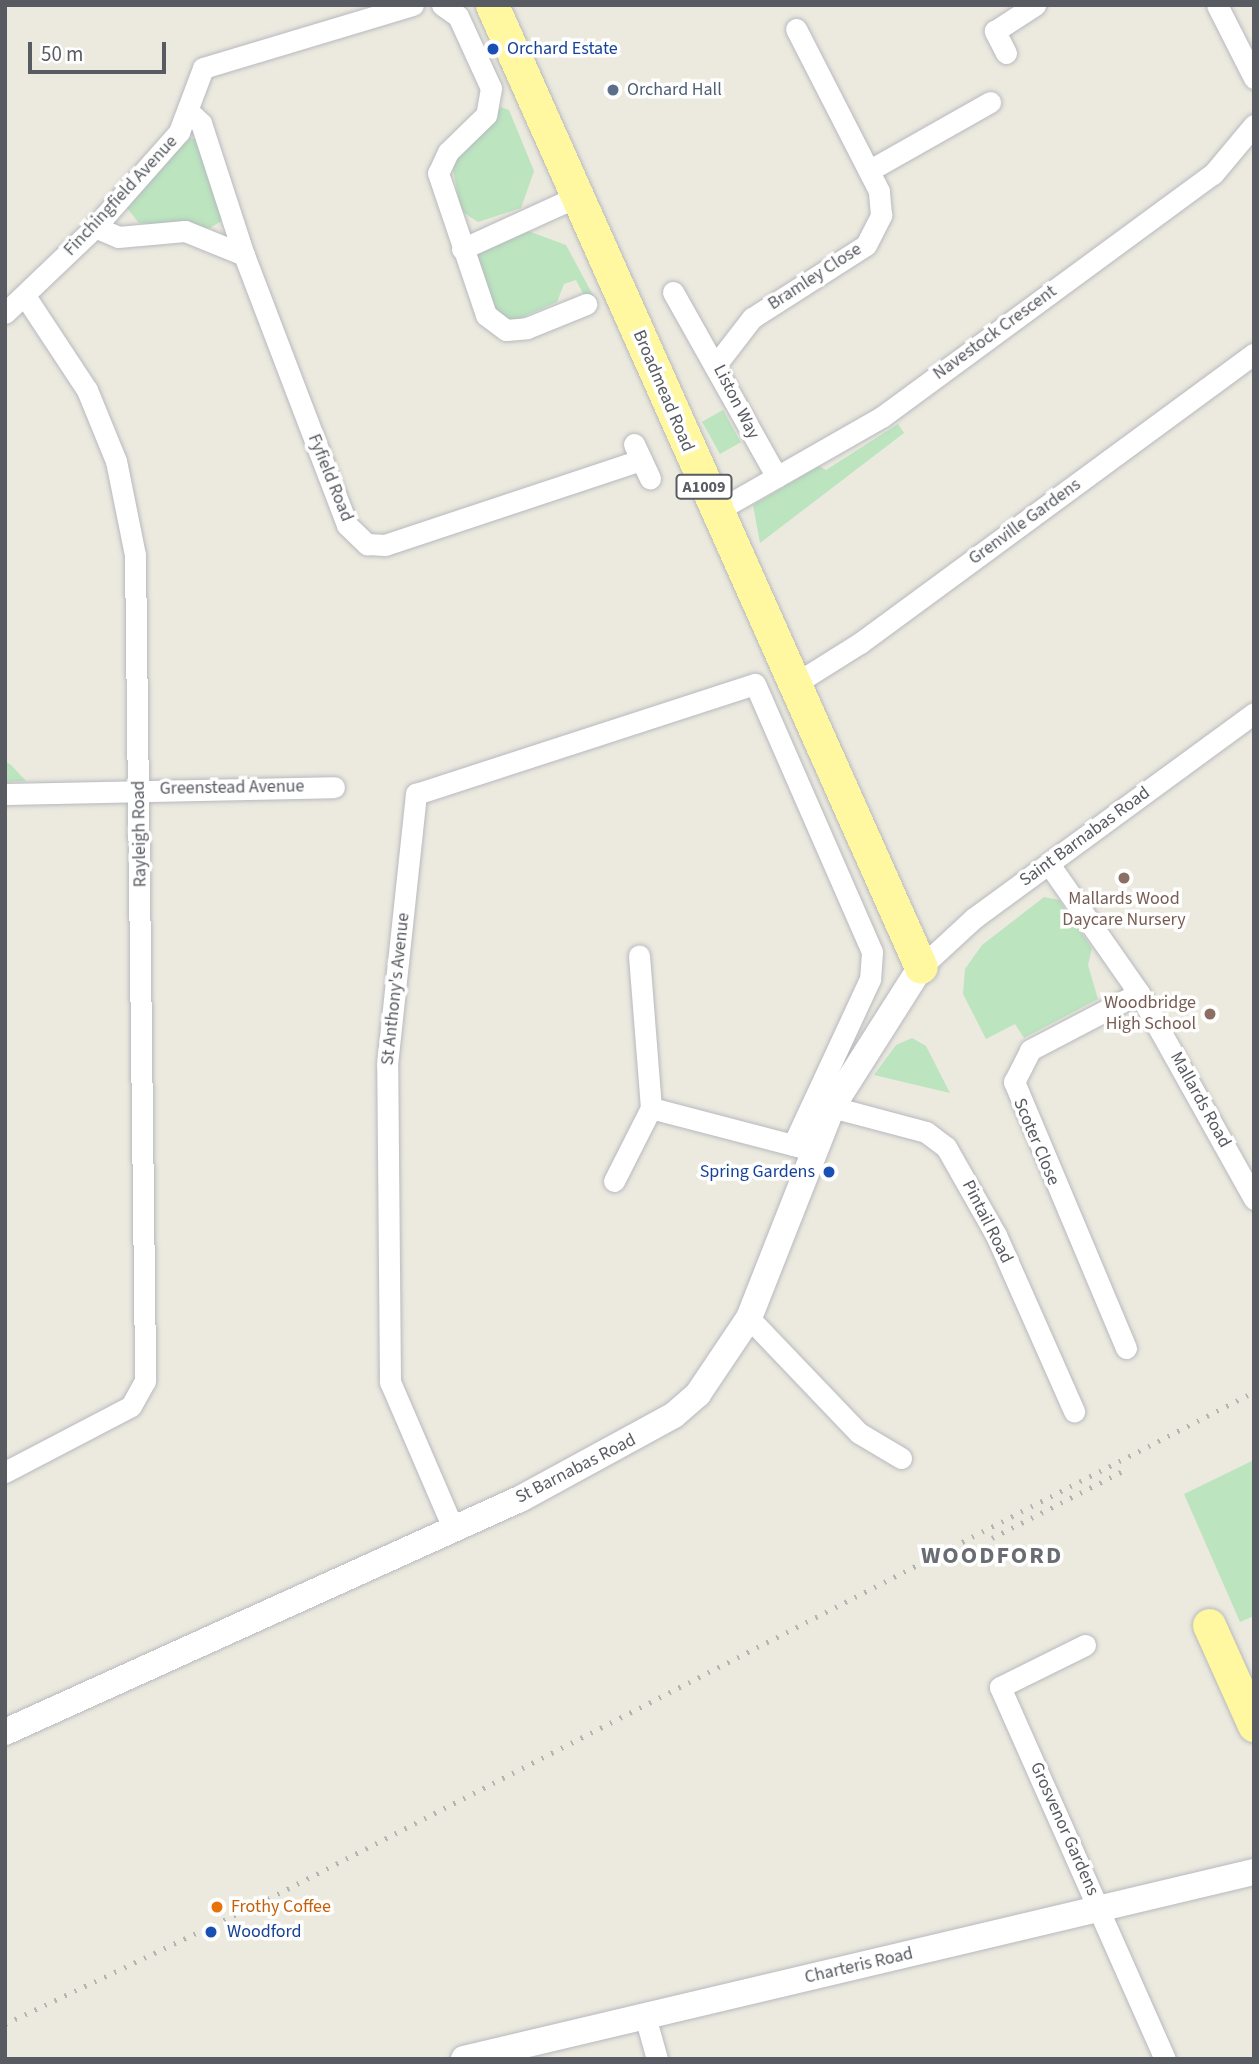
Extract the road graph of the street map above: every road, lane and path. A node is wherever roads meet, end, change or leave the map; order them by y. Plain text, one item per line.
1 (412, 5) edge
2 (492, 5) edge
3 (1035, 5) edge
4 (1217, 5) edge
5 (450, 11) edge
6 (796, 29) dead end
7 (1006, 53) dead end
8 (1254, 78) edge
9 (990, 102) dead end
10 (188, 111) junction
11 (1254, 125) edge
12 (870, 170) junction
13 (576, 197) junction
14 (95, 227) junction
15 (462, 249) junction
16 (244, 255) junction
17 (673, 292) dead end
18 (24, 296) junction
19 (586, 304) dead end
20 (5, 313) edge
21 (1254, 354) edge
22 (718, 362) junction
23 (642, 461) dead end
24 (777, 477) junction
25 (715, 512) junction
26 (789, 677) junction
27 (755, 684) junction
28 (1254, 713) edge
29 (334, 787) dead end
30 (140, 790) junction
31 (5, 794) edge
32 (1049, 864) junction
33 (639, 955) dead end
34 (922, 967) junction
35 (1139, 993) junction
36 (832, 1107) junction
37 (651, 1108) junction
38 (803, 1148) junction
39 (614, 1181) dead end
40 (1254, 1199) edge
41 (749, 1318) junction
42 (1126, 1348) dead end
43 (1074, 1410) dead end
44 (901, 1458) dead end
45 (5, 1472) edge
46 (453, 1528) junction
47 (1209, 1625) dead end
48 (1085, 1645) dead end
49 (1254, 1725) edge
50 (5, 1732) edge
51 (1254, 1872) edge
52 (1099, 1909) junction
53 (645, 2016) junction
54 (464, 2059) edge
55 (657, 2059) edge
56 (1165, 2059) edge

1 - 10 street, Finchingfield Avenue
2 - 13 main road, Broadmead Road / A1009
3 - 7 street
4 - 8 street
5 - 15 street
6 - 12 street, Bramley Close
9 - 12 street
10 - 14 street, Finchingfield Avenue
10 - 16 street, Fyfield Road
11 - 24 street, Navestock Crescent
12 - 22 street, Bramley Close
13 - 15 street
13 - 25 main road, Broadmead Road / A1009
14 - 16 street
14 - 18 street, Finchingfield Avenue
15 - 19 street
16 - 23 street, Fyfield Road
17 - 22 street, Liston Way
18 - 20 street, Finchingfield Avenue
18 - 30 street, Rayleigh Road
21 - 26 street, Grenville Gardens
22 - 24 street, Liston Way
24 - 25 street, Navestock Crescent
25 - 26 main road, Broadmead Road / A1009
26 - 27 street, St Anthony's Avenue
26 - 34 main road, Broadmead Road / A1009
27 - 38 street
27 - 46 street, St Anthony's Avenue
28 - 32 street, Saint Barnabas Road
29 - 30 street, Greenstead Avenue
30 - 31 street, Greenstead Avenue
30 - 45 street, Rayleigh Road
32 - 34 street, Saint Barnabas Road
32 - 35 street, Mallards Road
33 - 37 street
34 - 36 street, St Barnabas Road
35 - 40 street, Mallards Road
35 - 42 street, Scoter Close
36 - 38 street, St Barnabas Road
36 - 43 street, Pintail Road
37 - 38 street
37 - 39 street
38 - 41 street, St Barnabas Road
41 - 44 street
41 - 46 street, St Barnabas Road
46 - 50 street, St Barnabas Road
47 - 49 main road
48 - 52 street, Grosvenor Gardens
51 - 52 street, Charteris Road
52 - 53 street, Charteris Road
52 - 56 street, Grosvenor Gardens
53 - 54 street, Charteris Road
53 - 55 street

